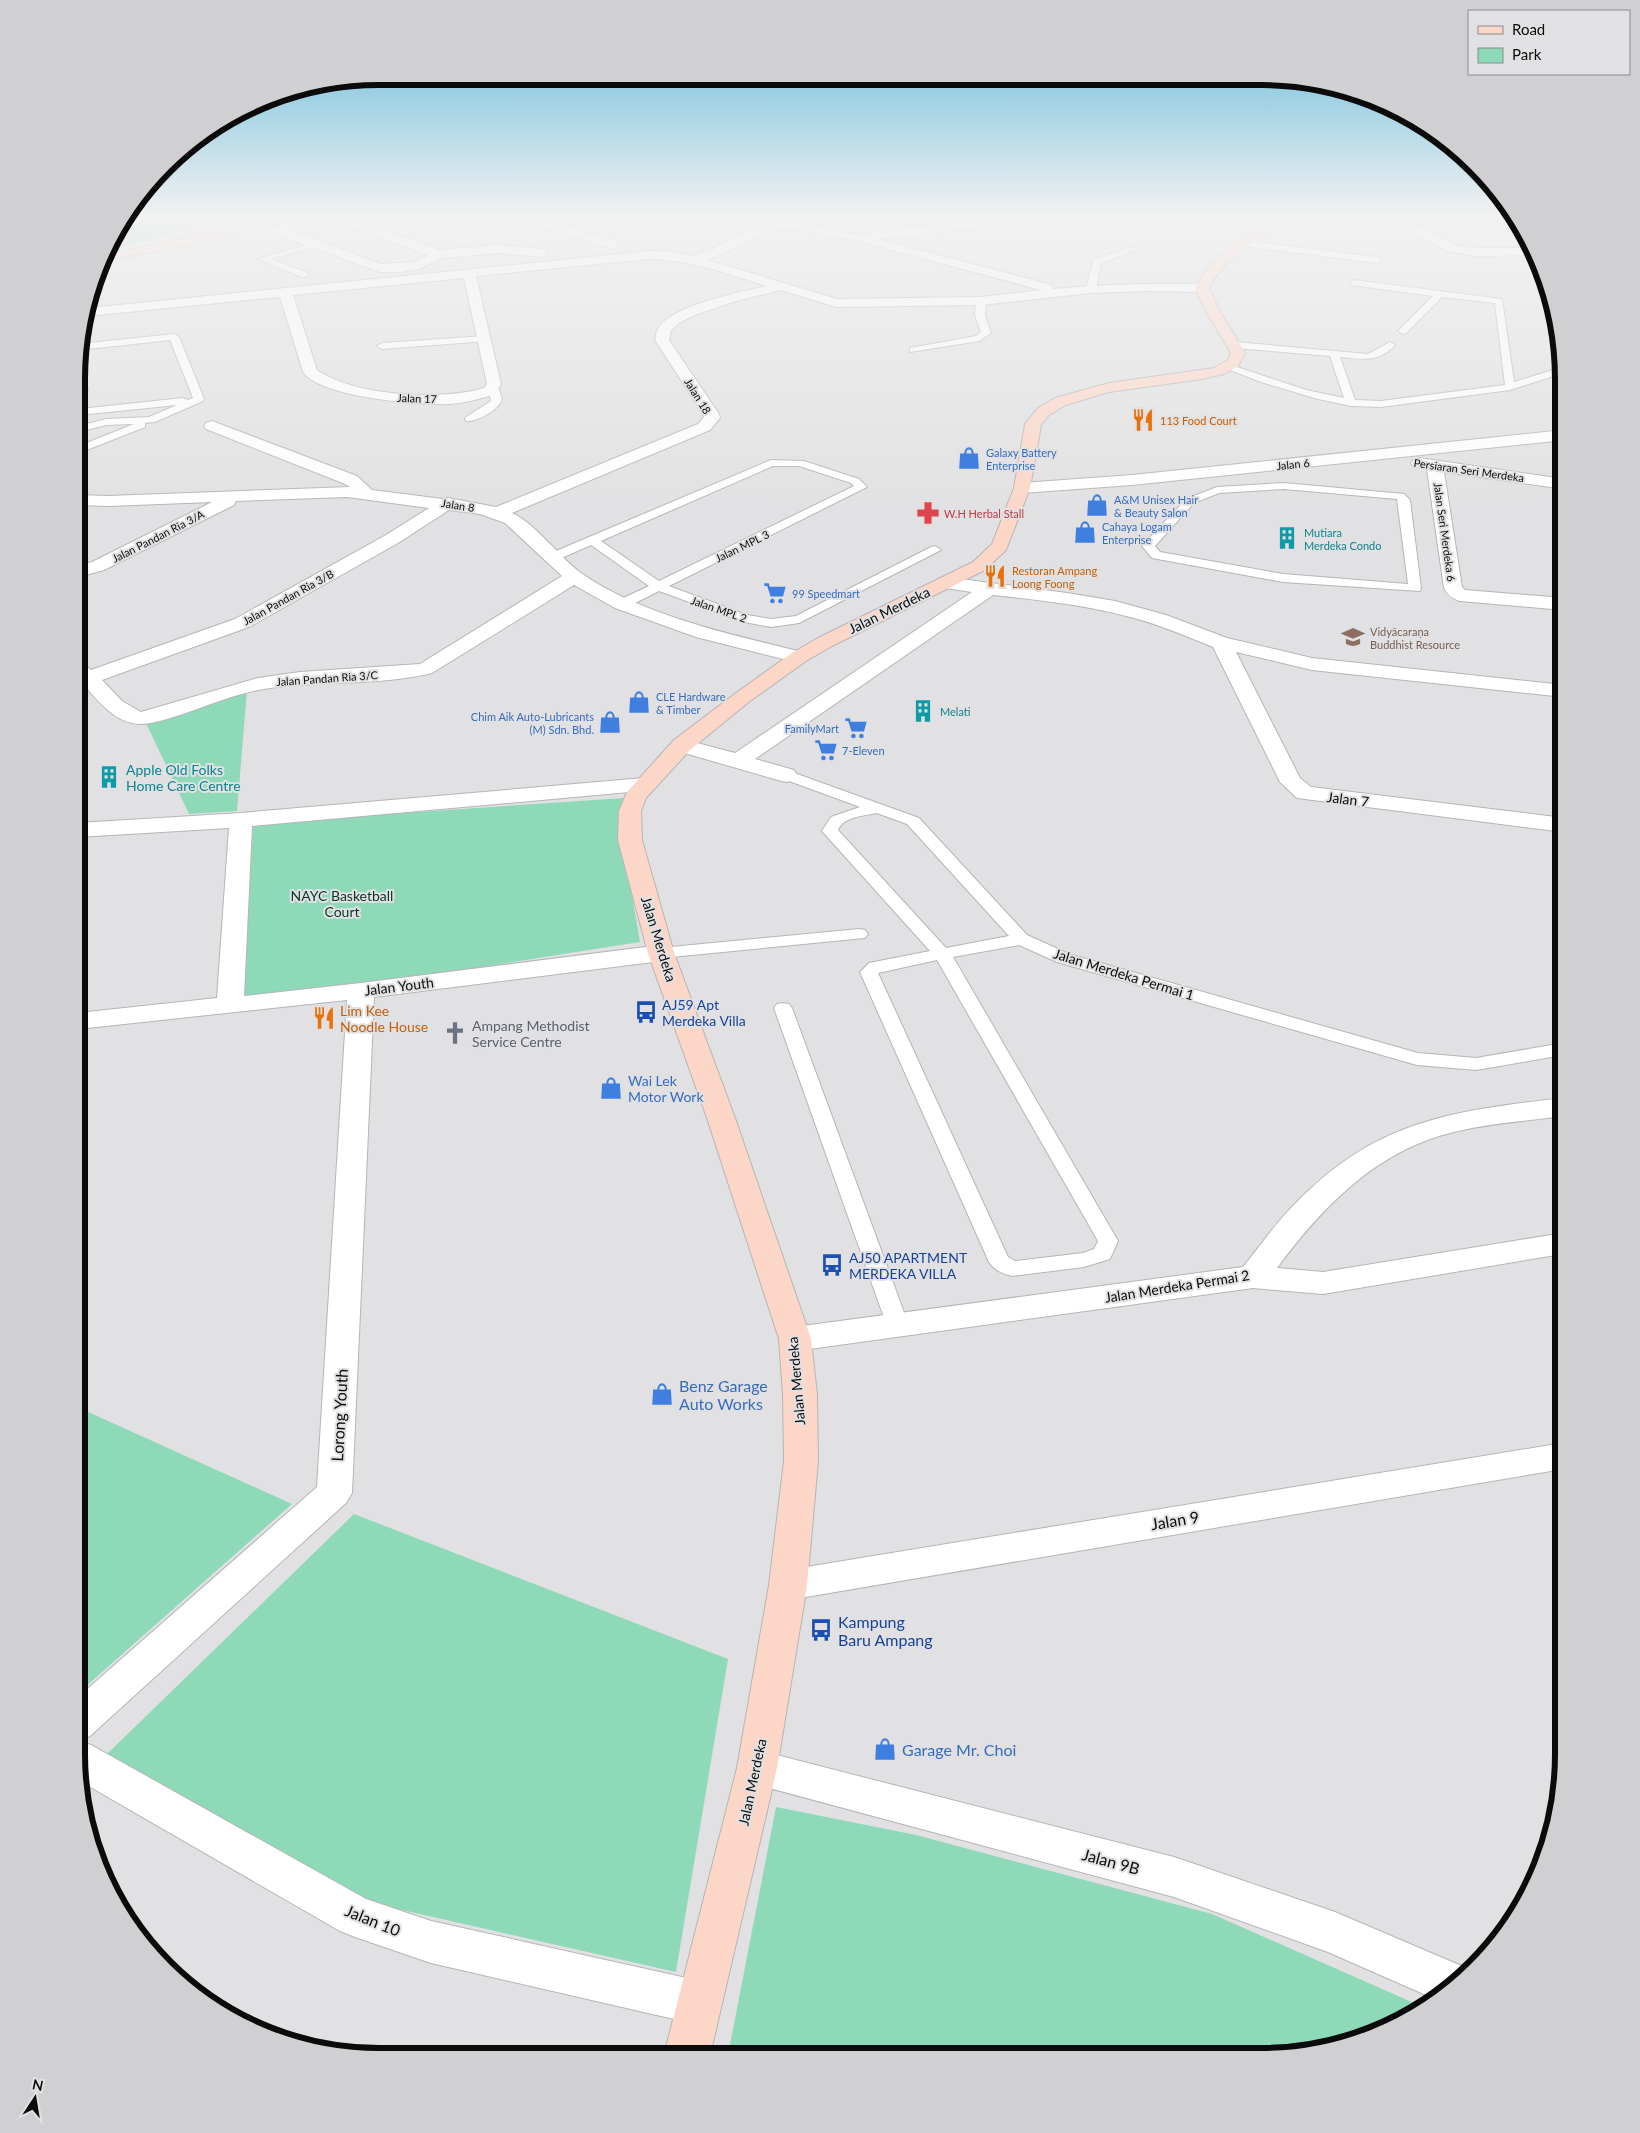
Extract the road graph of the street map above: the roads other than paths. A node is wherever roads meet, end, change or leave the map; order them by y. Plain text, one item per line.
1 (292, 315) edge
2 (478, 315) edge
3 (685, 315) edge
4 (980, 315) edge
5 (1215, 315) edge
6 (1419, 315) edge
7 (1501, 315) edge
8 (1403, 331) dead end
9 (484, 339) junction
10 (1235, 345) junction
11 (1390, 345) dead end
12 (87, 346) edge
13 (382, 346) dead end
14 (913, 350) dead end
15 (1334, 355) junction
16 (1226, 367) junction
17 (1555, 372) edge
18 (493, 387) junction
19 (1510, 387) junction
20 (199, 399) junction
21 (1351, 403) junction
22 (85, 411) edge
23 (470, 419) dead end
24 (151, 420) junction
25 (212, 426) dead end
26 (85, 427) edge
27 (1555, 436) edge
28 (85, 448) edge
29 (1374, 456) junction
30 (1435, 465) junction
31 (1268, 466) junction
32 (1555, 483) edge
33 (1284, 486) junction
34 (1022, 488) junction
35 (367, 493) junction
36 (236, 497) junction
37 (85, 500) edge
38 (448, 504) junction
39 (498, 513) junction
40 (593, 541) junction
41 (935, 550) dead end
42 (553, 557) junction
43 (85, 570) edge
44 (574, 576) junction
45 (945, 583) junction
46 (657, 586) junction
47 (989, 589) junction
48 (1555, 603) edge
49 (622, 604) junction
50 (1220, 643) junction
51 (799, 657) junction
52 (85, 673) edge
53 (85, 674) edge
54 (1555, 690) edge
55 (682, 745) junction
56 (740, 760) junction
57 (786, 775) joint
58 (644, 785) junction
59 (879, 808) junction
60 (241, 820) junction
61 (1555, 824) edge
62 (85, 830) edge
63 (859, 934) dead end
64 (1021, 940) junction
65 (661, 953) junction
66 (943, 955) junction
67 (361, 991) junction
68 (230, 1005) junction
69 (783, 1008) dead end
70 (85, 1020) edge
71 (1555, 1050) edge
72 (1555, 1108) edge
73 (1551, 1246) dead end
74 (1253, 1277) junction
75 (898, 1326) junction
76 (794, 1340) junction
77 (1555, 1457) edge
78 (788, 1585) junction
79 (85, 1716) edge
80 (85, 1763) edge
81 (757, 1768) junction
82 (1447, 1981) edge
83 (700, 2003) junction
84 (689, 2048) edge

1 - 18 street, Jalan 17
2 - 9 street
3 - 39 street, Jalan 18
4 - 14 lane
5 - 10 street
6 - 8 lane
7 - 19 lane
9 - 13 lane
9 - 18 street
10 - 15 lane
10 - 16 street
11 - 15 lane
12 - 20 lane
15 - 21 lane
16 - 21 lane
16 - 34 street, Jalan Merdeka
17 - 19 lane
18 - 23 lane
19 - 21 lane
20 - 22 lane
20 - 24 lane
24 - 26 lane
24 - 28 lane
25 - 35 street
27 - 29 street, Jalan 6
29 - 30 street, Persiaran Seri Merdeka
29 - 31 street, Jalan 6
30 - 32 street, Persiaran Seri Merdeka
30 - 48 street, Jalan Seri Merdeka 6
31 - 33 lane
31 - 34 street, Jalan 6
33 - 33 lane
34 - 45 street, Jalan Merdeka
35 - 36 street, Jalan 8
35 - 38 street, Jalan 8
36 - 37 street, Jalan 8
36 - 43 street, Jalan Pandan Ria 3/A
38 - 39 street, Jalan 8
38 - 52 street, Jalan Pandan Ria 3/B
39 - 42 street, Jalan 8
40 - 42 lane
40 - 46 lane, Jalan MPL 2
40 - 46 lane, Jalan MPL 3
41 - 46 lane, Jalan MPL 2
42 - 44 street, Jalan 8
44 - 49 street, Jalan 8
44 - 53 street, Jalan Pandan Ria 3/C
45 - 47 street
45 - 51 street, Jalan Merdeka
46 - 49 lane, Jalan MPL 3
47 - 50 street
47 - 56 street
49 - 51 street, Jalan 8
50 - 54 street
50 - 61 street, Jalan 7
51 - 55 street, Jalan Merdeka
55 - 56 street, Jalan Merdeka Permai 1
55 - 58 street, Jalan Merdeka
56 - 57 street, Jalan Merdeka Permai 1
57 - 59 lane, Jalan Merdeka Permai 1
58 - 60 street
58 - 65 street, Jalan Merdeka
59 - 64 lane, Jalan Merdeka Permai 1
59 - 66 lane
60 - 62 street
60 - 68 street
63 - 65 lane
64 - 66 lane
64 - 71 lane, Jalan Merdeka Permai 1
65 - 67 street, Jalan Youth
65 - 76 street, Jalan Merdeka
66 - 66 lane
67 - 68 street, Jalan Youth
67 - 79 street, Lorong Youth
68 - 70 street, Jalan Youth
69 - 75 lane
72 - 74 street, Jalan Merdeka Permai 2
73 - 74 street
74 - 75 street, Jalan Merdeka Permai 2
75 - 76 street, Jalan Merdeka Permai 2
76 - 78 street, Jalan Merdeka
77 - 78 street, Jalan 9
78 - 81 street, Jalan Merdeka
80 - 83 street, Jalan 10
81 - 82 street, Jalan 9B
81 - 83 street, Jalan Merdeka
83 - 84 street, Jalan Merdeka

